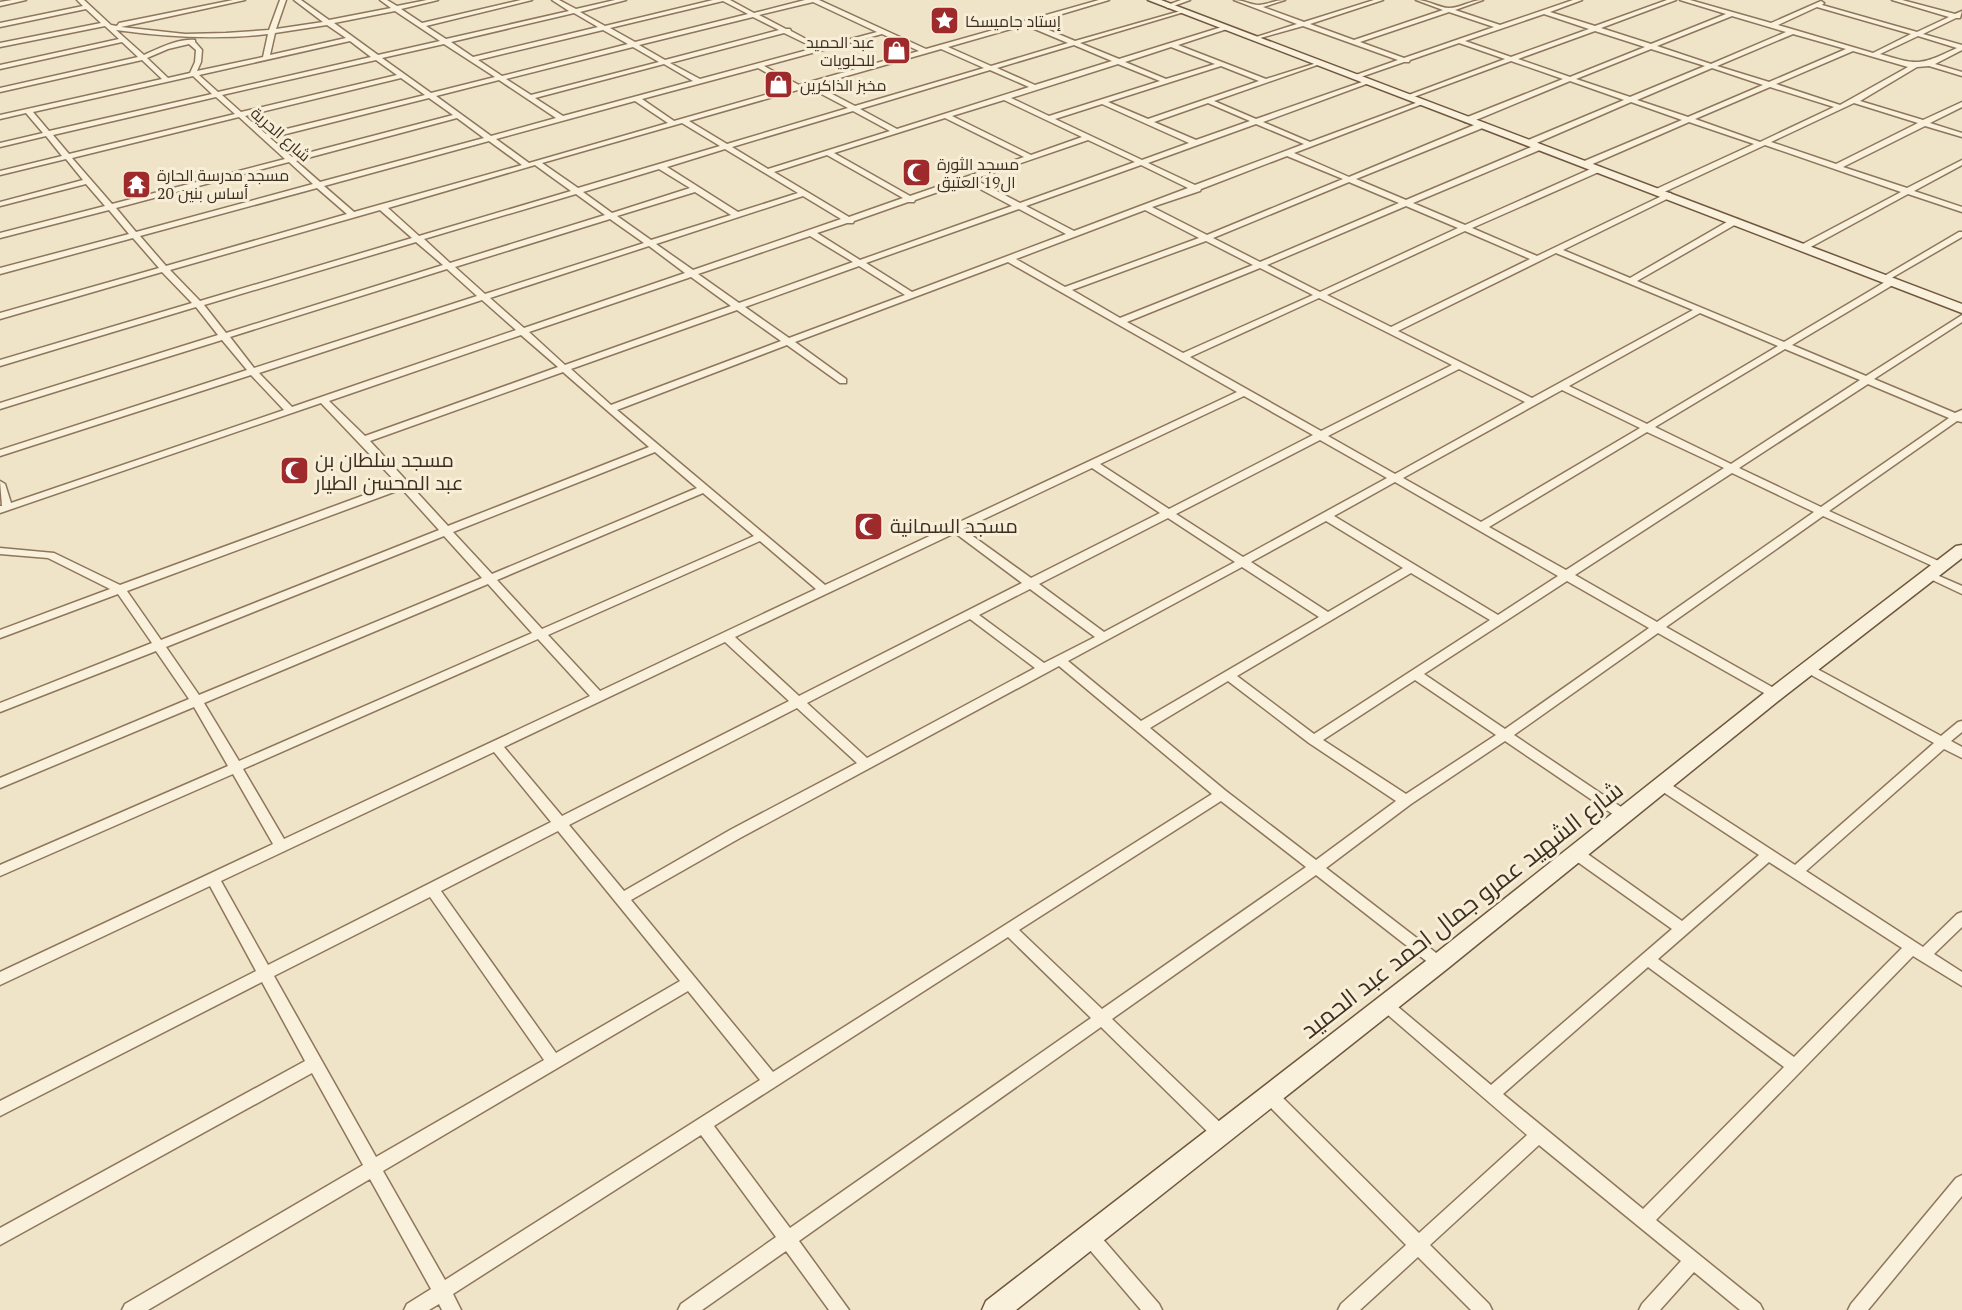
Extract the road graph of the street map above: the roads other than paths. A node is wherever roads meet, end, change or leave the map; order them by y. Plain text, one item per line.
1 (23, 0) edge
2 (242, 0) edge
3 (283, 0) edge
4 (297, 0) edge
5 (383, 0) edge
6 (435, 0) edge
7 (529, 0) edge
8 (555, 0) edge
9 (623, 0) edge
10 (723, 0) edge
11 (813, 0) edge
12 (1106, 0) edge
13 (1153, 0) edge
14 (1238, 0) edge
15 (1282, 0) edge
16 (1380, 0) edge
17 (1419, 0) edge
18 (1480, 0) edge
19 (1579, 0) edge
20 (1673, 0) edge
21 (1683, 0) edge
22 (1827, 0) edge
23 (1895, 0) edge
24 (83, 2) edge
25 (0, 4) edge
26 (1816, 5) junction
27 (1185, 6) edge
28 (1258, 8) junction
29 (396, 9) junction
30 (1450, 10) junction
31 (574, 11) junction
32 (1543, 12) junction
33 (754, 14) junction
34 (1732, 14) junction
35 (1960, 16) edge
36 (1026, 23) junction
37 (330, 24) junction
38 (1304, 24) junction
39 (0, 25) edge
40 (420, 25) junction
41 (108, 26) junction
42 (1770, 26) junction
43 (603, 27) junction
44 (1502, 27) junction
45 (1226, 28) junction
46 (1594, 29) junction
47 (272, 30) junction
48 (788, 30) junction
49 (883, 32) junction
50 (1791, 32) junction
51 (231, 34) junction
52 (1917, 34) junction
53 (351, 39) junction
54 (1256, 39) junction
55 (124, 40) junction
56 (190, 41) junction
57 (446, 42) junction
58 (1353, 42) junction
59 (1461, 42) junction
60 (1076, 43) junction
61 (632, 44) junction
62 (0, 45) edge
63 (1172, 45) junction
64 (942, 47) junction
65 (1962, 47) edge
66 (1650, 48) junction
67 (821, 49) junction
68 (1852, 50) junction
69 (926, 52) junction
70 (1873, 55) junction
71 (266, 57) junction
72 (143, 58) junction
73 (377, 58) junction
74 (473, 59) junction
75 (1512, 60) junction
76 (664, 61) junction
77 (1118, 61) junction
78 (1407, 61) junction
79 (1318, 63) junction
80 (1221, 64) junction
81 (1929, 64) junction
82 (759, 66) junction
83 (1709, 66) junction
84 (1914, 66) junction
85 (0, 67) edge
86 (990, 68) junction
87 (193, 73) junction
88 (1962, 74) edge
89 (401, 76) junction
90 (502, 78) junction
91 (166, 79) junction
92 (1361, 80) junction
93 (1570, 80) junction
94 (698, 81) junction
95 (1165, 81) junction
96 (1266, 81) junction
97 (809, 85) junction
98 (1770, 85) junction
99 (799, 88) junction
100 (1036, 88) junction
101 (0, 90) edge
102 (216, 94) junction
103 (429, 96) junction
104 (530, 97) junction
105 (1408, 97) junction
106 (635, 98) junction
107 (1006, 98) junction
108 (1629, 99) junction
109 (1854, 100) junction
110 (1208, 101) junction
111 (1103, 102) junction
112 (1424, 102) junction
113 (1962, 104) edge
114 (1840, 107) junction
115 (854, 109) junction
116 (28, 111) junction
117 (239, 116) junction
118 (457, 116) junction
119 (947, 116) junction
120 (0, 117) edge
121 (561, 118) junction
122 (1050, 118) junction
123 (1468, 120) junction
124 (1689, 120) junction
125 (678, 122) junction
126 (1147, 122) junction
127 (1256, 122) junction
128 (1924, 123) junction
129 (1482, 125) junction
130 (898, 132) junction
131 (47, 134) junction
132 (1962, 135) edge
133 (264, 137) junction
134 (1090, 137) junction
135 (489, 138) junction
136 (1196, 143) junction
137 (1762, 143) junction
138 (1309, 144) junction
139 (1534, 145) junction
140 (0, 146) edge
141 (725, 147) junction
142 (829, 153) junction
143 (1287, 153) junction
144 (67, 156) junction
145 (1031, 158) junction
146 (290, 160) junction
147 (1142, 162) junction
148 (1962, 162) edge
149 (537, 163) junction
150 (1585, 164) junction
151 (527, 165) junction
152 (660, 166) junction
153 (1836, 167) junction
154 (1598, 169) junction
155 (766, 172) junction
156 (0, 173) edge
157 (1347, 178) junction
158 (969, 180) junction
159 (87, 181) junction
160 (319, 184) junction
161 (696, 189) junction
162 (1197, 189) junction
163 (577, 191) junction
164 (1908, 191) junction
165 (803, 194) junction
166 (1662, 194) junction
167 (911, 200) junction
168 (1407, 203) junction
169 (0, 204) edge
170 (1019, 206) junction
171 (110, 207) junction
172 (382, 207) junction
173 (1147, 208) junction
174 (1962, 210) edge
175 (352, 215) junction
176 (610, 215) junction
177 (737, 215) junction
178 (850, 221) junction
179 (1735, 221) junction
180 (1464, 228) junction
181 (135, 234) junction
182 (813, 234) junction
183 (1962, 234) edge
184 (1075, 235) junction
185 (0, 236) edge
186 (418, 238) junction
187 (1206, 238) junction
188 (650, 243) junction
189 (1804, 247) junction
190 (1556, 250) junction
191 (1010, 259) junction
192 (1537, 259) junction
193 (860, 263) junction
194 (1260, 265) junction
195 (449, 266) junction
196 (164, 269) junction
197 (0, 271) edge
198 (693, 274) junction
199 (1889, 279) junction
200 (1630, 281) junction
201 (1065, 290) junction
202 (913, 296) junction
203 (1321, 296) junction
204 (483, 297) junction
205 (198, 304) junction
206 (738, 306) junction
207 (1962, 309) edge
208 (1700, 310) junction
209 (0, 316) edge
210 (1962, 318) edge
211 (1120, 321) junction
212 (1391, 331) junction
213 (523, 332) junction
214 (224, 336) junction
215 (788, 343) junction
216 (1783, 345) junction
217 (1183, 357) junction
218 (0, 363) edge
219 (1459, 365) junction
220 (564, 368) junction
221 (252, 371) junction
222 (1867, 380) junction
223 (843, 381) dead end
224 (1563, 387) junction
225 (1245, 392) junction
226 (323, 400) junction
227 (1534, 403) junction
228 (0, 406) edge
229 (610, 410) junction
230 (291, 411) junction
231 (1960, 417) edge
232 (1646, 427) junction
233 (1321, 435) junction
234 (363, 440) junction
235 (656, 448) junction
236 (0, 453) edge
237 (1093, 464) junction
238 (1731, 468) junction
239 (1396, 478) junction
240 (0, 484) edge
241 (404, 484) junction
242 (705, 489) junction
243 (4, 509) edge
244 (1168, 512) junction
245 (1822, 512) junction
246 (1326, 516) junction
247 (1482, 526) junction
248 (955, 528) junction
249 (446, 531) junction
250 (761, 537) junction
251 (1962, 550) edge
252 (0, 552) edge
253 (1243, 562) junction
254 (1411, 568) junction
255 (1936, 570) junction
256 (1567, 575) junction
257 (490, 579) junction
258 (1031, 583) junction
259 (121, 590) junction
260 (824, 590) junction
261 (1962, 590) edge
262 (971, 614) junction
263 (1327, 616) junction
264 (1498, 620) junction
265 (1659, 627) junction
266 (0, 634) edge
267 (540, 634) junction
268 (726, 636) junction
269 (1103, 637) junction
270 (157, 646) junction
271 (1060, 660) junction
272 (1808, 668) junction
273 (1044, 669) junction
274 (1415, 674) junction
275 (1227, 675) junction
276 (1775, 694) junction
277 (597, 696) junction
278 (197, 701) junction
279 (798, 702) junction
280 (0, 708) edge
281 (1962, 724) edge
282 (1141, 727) junction
283 (1503, 736) junction
284 (1314, 740) junction
285 (1941, 742) junction
286 (495, 744) junction
287 (1962, 753) edge
288 (867, 765) junction
289 (236, 768) junction
290 (0, 783) edge
291 (1662, 785) junction
292 (1221, 794) junction
293 (1406, 801) junction
294 (1625, 816) junction
295 (560, 823) junction
296 (281, 845) junction
297 (1577, 854) junction
298 (1769, 854) junction
299 (1315, 868) junction
300 (0, 871) edge
301 (1796, 872) junction
302 (212, 878) junction
303 (432, 889) junction
304 (622, 899) junction
305 (1962, 918) edge
306 (1009, 929) junction
307 (1683, 929) junction
308 (1918, 951) junction
309 (1648, 959) junction
310 (1439, 963) junction
311 (265, 974) junction
312 (0, 979) edge
313 (1962, 980) edge
314 (690, 982) junction
315 (1386, 1005) junction
316 (1100, 1019) junction
317 (554, 1062) junction
318 (315, 1063) junction
319 (1795, 1066) junction
320 (771, 1081) junction
321 (1492, 1094) junction
322 (1270, 1096) junction
323 (0, 1109) edge
324 (703, 1124) junction
325 (1221, 1134) junction
326 (1539, 1135) junction
327 (373, 1168) junction
328 (1962, 1183) edge
329 (1644, 1221) junction
330 (1089, 1236) junction
331 (0, 1237) edge
332 (787, 1240) junction
333 (1418, 1245) junction
334 (1694, 1260) junction
335 (442, 1291) junction
336 (131, 1310) edge
337 (412, 1310) edge
338 (452, 1310) edge
339 (687, 1310) edge
340 (840, 1310) edge
341 (995, 1310) edge
342 (1154, 1310) edge
343 (1347, 1310) edge
344 (1484, 1310) edge
345 (1648, 1310) edge
346 (1754, 1310) edge
347 (1857, 1310) edge

1 - 25 street
2 - 41 street
3 - 47 street
4 - 37 street
5 - 29 street
6 - 29 street
7 - 40 street
8 - 31 street
9 - 31 street
10 - 33 street
10 - 43 street
11 - 33 street
11 - 49 street
12 - 36 street
13 - 27 street
14 - 28 street
15 - 28 street
16 - 38 street
17 - 30 street
18 - 30 street
19 - 32 street
20 - 46 street
21 - 34 street
22 - 26 street
23 - 35 street
24 - 39 street
24 - 41 street
26 - 42 street
26 - 52 street
27 - 45 street
27 - 60 street
28 - 38 street
29 - 37 street
29 - 40 street
30 - 44 street
30 - 58 street
31 - 43 street
31 - 57 street
32 - 44 street
32 - 46 street
33 - 48 street
33 - 61 street
34 - 42 street
34 - 66 street
35 - 52 street
36 - 60 street
36 - 64 street
37 - 47 street
37 - 53 street
38 - 54 street
38 - 58 street
40 - 57 street
41 - 51 street
41 - 55 street
41 - 62 street
42 - 50 street
43 - 61 street
43 - 74 street
44 - 59 street
45 - 54 street
45 - 63 street
46 - 66 street
46 - 75 street
47 - 51 street
47 - 71 street
48 - 67 street
48 - 76 street
49 - 67 street
49 - 69 street
50 - 68 street
50 - 83 street
51 - 56 street
52 - 65 street
52 - 70 street
53 - 71 street
53 - 73 street
54 - 79 street
55 - 72 street
55 - 85 street
56 - 72 street
56 - 87 street
57 - 73 street
57 - 74 street
58 - 78 street
59 - 75 street
59 - 78 street
60 - 77 street
60 - 86 street
61 - 76 street
61 - 90 street
63 - 77 street
63 - 80 street
64 - 69 street
64 - 86 street
65 - 81 street
66 - 83 street
66 - 93 street
67 - 82 street
68 - 70 street
68 - 98 street
69 - 97 street
70 - 84 street
71 - 87 street
72 - 91 street
72 - 101 street
73 - 89 street
73 - 102 street
74 - 90 street
75 - 93 street
75 - 105 street
76 - 94 street
76 - 104 street
77 - 95 street
77 - 100 street
78 - 92 street
79 - 92 street
79 - 96 street
80 - 95 street
80 - 96 street
81 - 84 street
81 - 88 street
82 - 94 street
82 - 99 street
83 - 98 street
83 - 108 street
84 - 109 street
86 - 100 street
86 - 115 street
87 - 91 street
87 - 102 street, شارع الحرية
89 - 103 street
89 - 117 street
90 - 103 street
90 - 104 street
91 - 116 street
92 - 105 street
92 - 127 street
93 - 108 street
93 - 123 street
94 - 106 street
95 - 111 street
96 - 110 street
97 - 99 street
97 - 115 street
98 - 114 street
98 - 124 street
99 - 125 street
100 - 107 street
102 - 117 street, شارع الحرية
102 - 131 street
103 - 118 street
103 - 133 street
104 - 121 street
105 - 112 street
106 - 121 street
106 - 125 street
107 - 119 street
107 - 122 street
108 - 124 street
108 - 139 street
109 - 114 street
109 - 128 street
110 - 126 street
110 - 127 street
111 - 122 street
111 - 126 street
112 - 123 street
112 - 138 street
113 - 128 street
114 - 137 street
115 - 130 street
115 - 141 street
116 - 120 street
116 - 131 street
117 - 133 street, شارع الحرية
117 - 144 street
118 - 135 street
118 - 146 street
119 - 130 street
119 - 145 street
121 - 135 street
122 - 134 street
123 - 129 street
124 - 137 street
124 - 150 street
125 - 141 street
125 - 149 street
126 - 136 street
127 - 136 street
127 - 138 street
128 - 132 street
128 - 153 street
129 - 139 street
129 - 157 street
130 - 142 street
131 - 140 street
131 - 144 street
133 - 146 street, شارع الحرية
134 - 145 street
134 - 147 street
135 - 151 street
135 - 160 street
136 - 147 street
137 - 153 street
137 - 166 street
138 - 143 street
139 - 150 street
139 - 168 street
141 - 152 street
141 - 155 street
142 - 155 street
142 - 167 street
143 - 157 street
143 - 162 street
144 - 156 street
144 - 159 street
145 - 158 street
146 - 160 street, شارع الحرية
146 - 171 street
147 - 162 street
147 - 170 street
148 - 164 street
149 - 151 street
149 - 163 street
150 - 154 street
151 - 172 street
152 - 161 street
152 - 163 street
153 - 164 street
154 - 166 street
154 - 180 street
155 - 165 street
157 - 168 street
157 - 187 street
158 - 167 street
158 - 170 street
159 - 169 street
159 - 171 street
160 - 175 street, شارع الحرية
160 - 181 street
161 - 176 street
161 - 177 street
162 - 173 street
163 - 176 street
163 - 186 street
164 - 174 street
164 - 189 street
165 - 177 street
165 - 178 street
166 - 179 street
166 - 190 street
167 - 178 street
168 - 180 street
168 - 194 street
170 - 184 street
170 - 193 street
171 - 181 street
171 - 185 street
172 - 175 street
172 - 186 street
173 - 184 street
173 - 187 street
175 - 196 street
176 - 188 street
176 - 195 street
177 - 188 street
178 - 182 street
179 - 189 street
179 - 200 street
180 - 192 street
180 - 203 street
181 - 196 street
181 - 197 street
182 - 193 street
182 - 198 street
183 - 199 street
184 - 191 street
186 - 195 street
186 - 205 street
187 - 194 street
187 - 201 street
188 - 198 street
188 - 204 street
189 - 199 street
190 - 192 street
190 - 200 street
191 - 201 street
191 - 202 street
192 - 212 street
193 - 202 street
193 - 206 street
194 - 203 street
194 - 211 street
195 - 204 street
195 - 214 street
196 - 205 street
196 - 209 street
198 - 206 street
198 - 213 street
199 - 207 street
199 - 216 street
200 - 208 street
201 - 211 street
202 - 215 street
203 - 212 street
203 - 217 street
204 - 213 street
204 - 221 street
205 - 214 street
205 - 218 street
206 - 215 street
206 - 220 street
208 - 216 street
208 - 224 street
210 - 222 street
211 - 217 street
212 - 219 street
213 - 220 street
213 - 226 street
214 - 221 street
214 - 228 street
215 - 223 street
215 - 229 street
216 - 222 street
216 - 232 street
217 - 225 street
219 - 227 street
219 - 233 street
220 - 229 street
220 - 234 street
221 - 230 street
221 - 236 street
222 - 231 street
222 - 238 street
224 - 227 street
224 - 232 street
225 - 233 street
225 - 237 street
226 - 230 street
226 - 234 street
227 - 239 street
229 - 235 street
230 - 243 street
231 - 245 street
232 - 238 street
232 - 247 street
233 - 239 street
233 - 244 street
234 - 241 street
235 - 242 street
235 - 249 street
237 - 244 street
237 - 248 street
238 - 245 street
238 - 256 street
239 - 246 street
239 - 247 street
240 - 243 street
241 - 249 street
241 - 259 street
242 - 250 street
242 - 257 street
244 - 253 street
244 - 258 street
245 - 255 street
245 - 265 street
246 - 253 street
246 - 254 street
247 - 256 street
248 - 258 street
248 - 260 street
249 - 257 street
249 - 270 street
250 - 260 street
250 - 267 street
251 - 255 street, شارع الشهيد عمرو جمال احمد عبد الحميد
252 - 259 street
253 - 263 street
253 - 269 street
254 - 263 street
254 - 264 street
255 - 261 street
255 - 272 street, شارع الشهيد عمرو جمال احمد عبد الحميد
256 - 264 street
256 - 265 street
257 - 267 street
257 - 278 street
258 - 262 street
258 - 269 street
259 - 266 street
259 - 270 street
260 - 268 street
262 - 273 street
262 - 279 street
263 - 275 street
264 - 274 street
265 - 276 street
265 - 283 street
267 - 277 street
267 - 289 street
268 - 277 street
268 - 279 street
269 - 271 street
270 - 278 street
270 - 280 street
271 - 273 street
271 - 282 street
272 - 276 street, شارع الشهيد عمرو جمال احمد عبد الحميد
272 - 285 street
273 - 288 street
274 - 283 street
274 - 284 street
275 - 282 street
275 - 284 street
276 - 291 street, شارع الشهيد عمرو جمال احمد عبد الحميد
277 - 286 street
278 - 289 street
278 - 290 street
279 - 288 street
279 - 295 street
281 - 285 street
282 - 292 street
283 - 293 street
283 - 294 street
284 - 293 street
285 - 287 street
285 - 301 street
286 - 295 street
286 - 296 street
288 - 304 street
289 - 296 street
289 - 300 street
291 - 294 street, شارع الشهيد عمرو جمال احمد عبد الحميد
291 - 298 street
292 - 299 street
292 - 306 street
293 - 299 street
294 - 297 street, شارع الشهيد عمرو جمال احمد عبد الحميد
295 - 303 street
295 - 304 street
296 - 302 street
297 - 307 street
297 - 310 street, شارع الشهيد عمرو جمال احمد عبد الحميد
298 - 301 street
298 - 307 street
299 - 310 street
299 - 316 street
301 - 308 street
302 - 311 street
302 - 312 street
303 - 311 street
303 - 317 street
304 - 314 street
305 - 308 street
306 - 316 street
306 - 320 street
307 - 309 street
308 - 313 street
308 - 319 street
309 - 319 street
309 - 321 street
310 - 315 street, شارع الشهيد عمرو جمال احمد عبد الحميد
311 - 318 street
311 - 323 street
314 - 317 street
314 - 320 street
315 - 321 street
315 - 322 street, شارع الشهيد عمرو جمال احمد عبد الحميد
316 - 325 street
316 - 332 street
317 - 327 street
318 - 327 street
318 - 331 street
319 - 329 street
320 - 324 street
321 - 326 street
322 - 325 street, شارع الشهيد عمرو جمال احمد عبد الحميد
322 - 333 street
324 - 332 street
324 - 335 street
325 - 330 street, شارع الشهيد عمرو جمال احمد عبد الحميد
326 - 329 street
326 - 333 street
327 - 335 street
327 - 336 street
328 - 347 street
329 - 334 street
330 - 341 street, شارع الشهيد عمرو جمال احمد عبد الحميد
330 - 342 street
332 - 339 street
332 - 340 street
333 - 343 street
333 - 344 street
334 - 345 street
334 - 346 street
335 - 337 street
335 - 338 street

